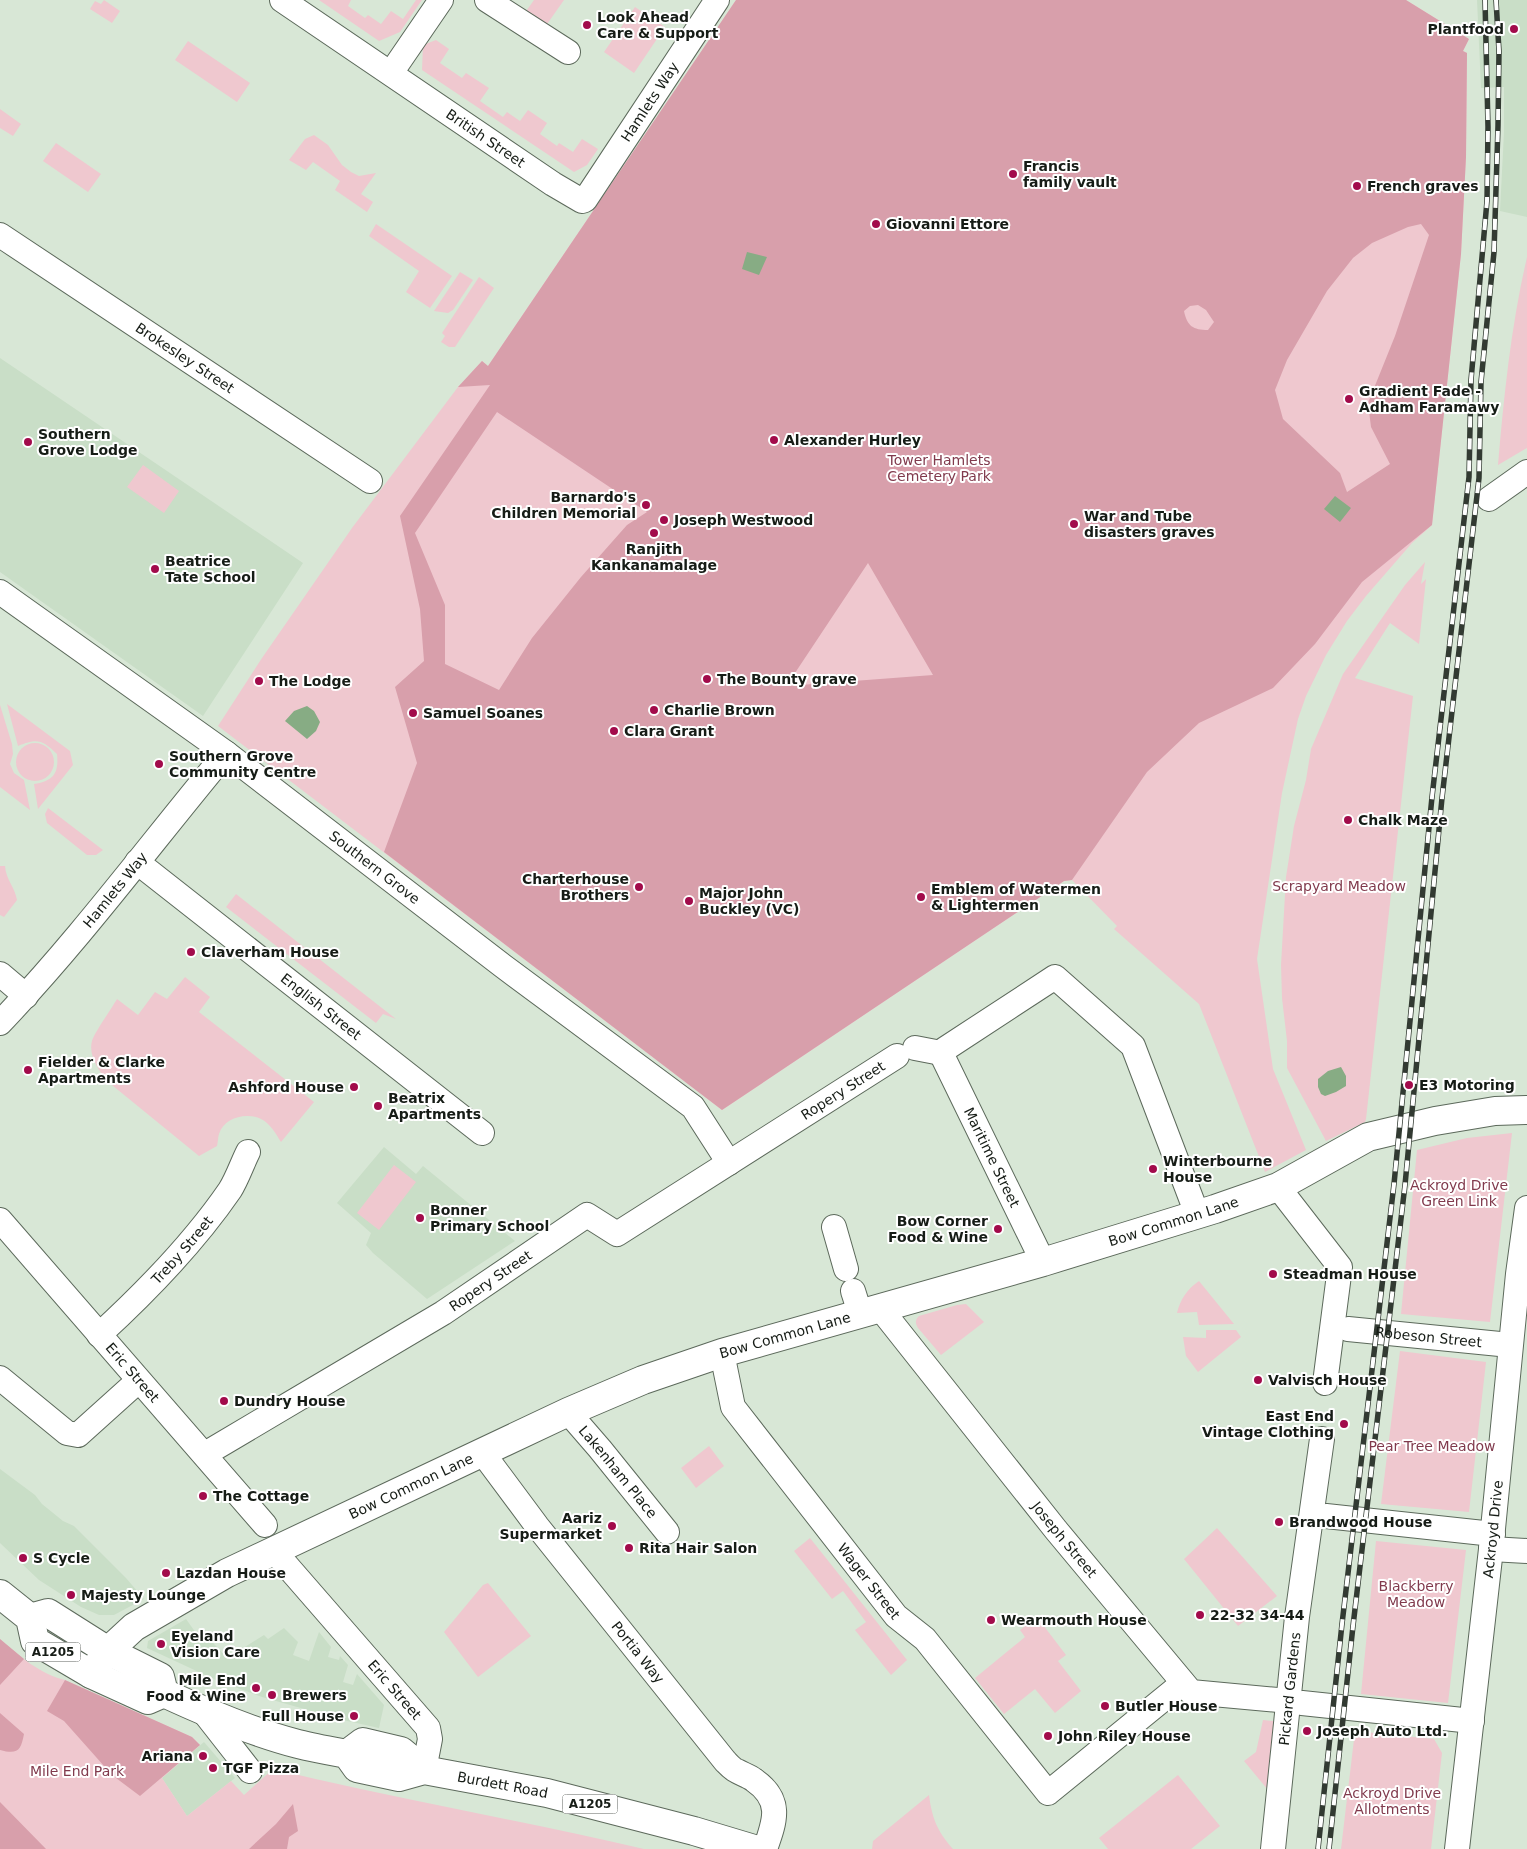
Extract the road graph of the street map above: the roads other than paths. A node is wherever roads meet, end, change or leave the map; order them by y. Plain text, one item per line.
1 (282, 0) edge
2 (440, 0) edge
3 (487, 0) edge
4 (717, 0) edge
5 (568, 52) dead end
6 (392, 73) junction
7 (582, 202) joint
8 (0, 234) edge
9 (1527, 472) edge
10 (370, 481) dead end
11 (1490, 499) dead end
12 (0, 592) edge
13 (226, 753) junction
14 (137, 862) junction
15 (0, 974) edge
16 (26, 996) junction
17 (0, 1023) edge
18 (941, 1054) junction
19 (1527, 1110) edge
20 (482, 1133) dead end
21 (248, 1152) dead end
22 (729, 1163) junction
23 (1278, 1187) junction
24 (1527, 1208) edge
25 (1197, 1214) junction
26 (0, 1220) edge
27 (834, 1227) dead end
28 (1044, 1262) junction
29 (1522, 1274) edge
30 (860, 1295) junction
31 (1348, 1329) dead end
32 (100, 1335) junction
33 (1510, 1345) junction
34 (722, 1353) junction
35 (0, 1378) edge
36 (138, 1381) junction
37 (1325, 1383) dead end
38 (568, 1412) junction
39 (1322, 1440) dead end
40 (482, 1452) junction
41 (205, 1454) junction
42 (1326, 1516) dead end
43 (265, 1525) dead end
44 (666, 1532) dead end
45 (1492, 1541) junction
46 (277, 1549) junction
47 (1527, 1551) edge
48 (0, 1594) edge
49 (30, 1618) junction
50 (108, 1651) junction
51 (91, 1674) junction
52 (1183, 1684) junction
53 (164, 1693) junction
54 (1295, 1702) junction
55 (203, 1711) junction
56 (1472, 1721) junction
57 (424, 1770) junction
58 (250, 1771) dead end
59 (754, 1849) edge
60 (765, 1849) edge
61 (1273, 1849) edge
62 (1457, 1849) edge

1 - 6 street, British Street
2 - 6 street
3 - 5 street
4 - 7 street, Hamlets Way
6 - 7 street, British Street
8 - 10 street, Brokesley Street
9 - 11 street
12 - 13 street, Southern Grove
13 - 14 street, Hamlets Way
13 - 22 street, Southern Grove
14 - 16 street, Hamlets Way
14 - 20 street, English Street
15 - 16 street
16 - 17 street, Hamlets Way
18 - 22 street, Ropery Street
18 - 25 street
18 - 28 street, Maritime Street
19 - 23 street, Bow Common Lane
21 - 32 street, Treby Street
22 - 41 street, Ropery Street
23 - 25 street, Bow Common Lane
23 - 37 street
24 - 29 street, Ackroyd Drive
25 - 28 street, Bow Common Lane
26 - 32 street, Eric Street
27 - 30 street
28 - 30 street, Bow Common Lane
29 - 33 street, Ackroyd Drive
30 - 34 street, Bow Common Lane
30 - 52 street, Joseph Street
31 - 33 street, Robeson Street
32 - 36 street, Eric Street
33 - 45 street, Ackroyd Drive
34 - 38 street, Bow Common Lane
34 - 52 street, Wager Street
35 - 36 street
36 - 41 street, Eric Street
38 - 40 street, Bow Common Lane
38 - 44 street, Lakenham Place
39 - 54 street, Pickard Gardens
40 - 46 street, Bow Common Lane
40 - 60 street, Portia Way
41 - 43 street, Eric Street
42 - 45 street
45 - 47 street
45 - 56 street, Ackroyd Drive
46 - 50 street, Bow Common Lane
46 - 57 street, Eric Street
48 - 49 street
49 - 50 street, A1205
49 - 51 street, A1205
50 - 51 street, Bow Common Lane
50 - 53 street, A1205
51 - 53 street, A1205
52 - 54 street, Joseph Street
53 - 55 street, Burdett Road / A1205
54 - 56 street, Joseph Street
54 - 61 street, Pickard Gardens
55 - 57 street, Burdett Road / A1205
55 - 58 street
56 - 62 street, Ackroyd Drive
57 - 59 street, Burdett Road / A1205

